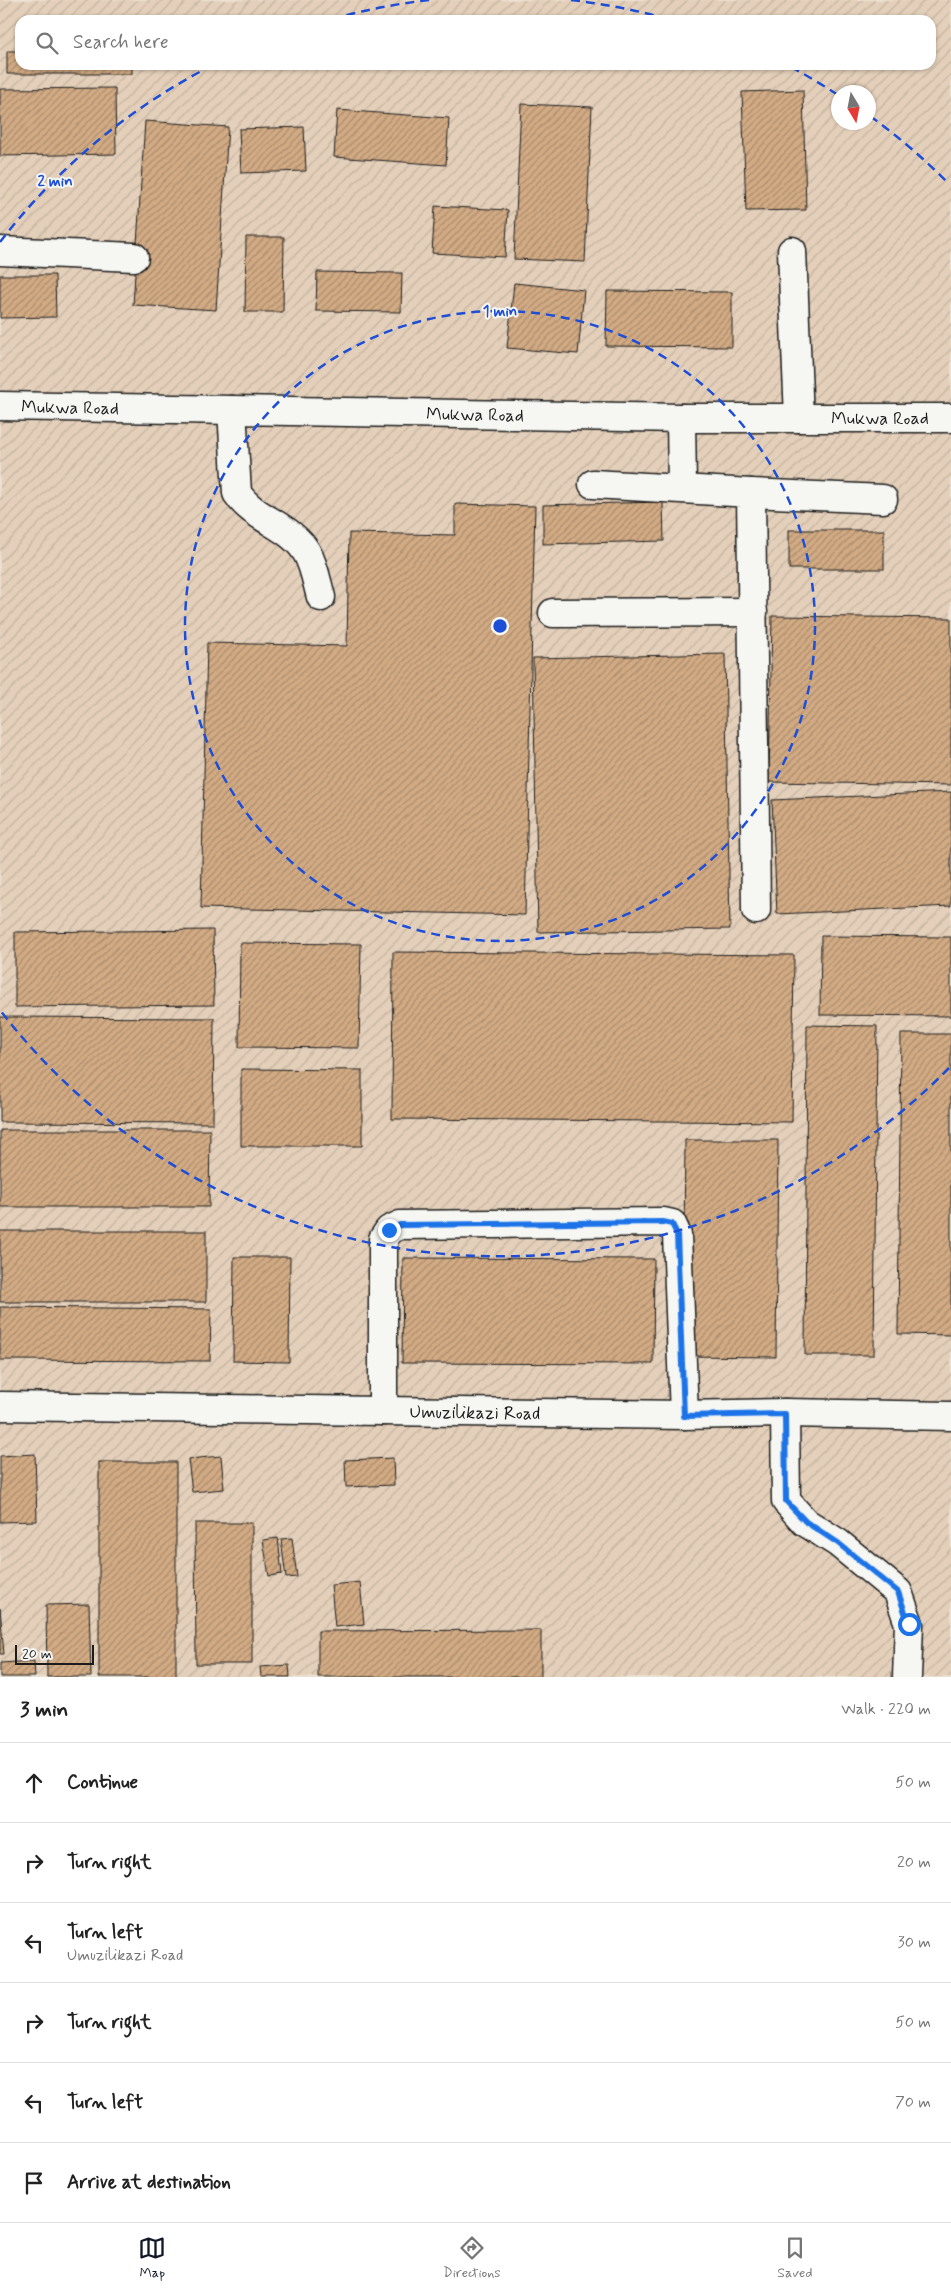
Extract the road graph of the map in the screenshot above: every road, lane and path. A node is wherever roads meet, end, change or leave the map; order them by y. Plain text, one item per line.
1 (0, 250) edge
2 (792, 250) dead end
3 (134, 257) dead end
4 (0, 406) edge
5 (232, 410) junction
6 (681, 418) junction
7 (800, 418) junction
8 (951, 418) edge
9 (593, 484) dead end
10 (682, 487) junction
11 (750, 493) junction
12 (883, 499) dead end
13 (321, 597) dead end
14 (753, 612) junction
15 (553, 613) dead end
16 (756, 910) dead end
17 (0, 1406) edge
18 (383, 1411) junction
19 (785, 1414) junction
20 (684, 1416) junction
21 (951, 1416) edge
22 (907, 1677) edge

1 - 3 street
2 - 7 street
4 - 5 street, Mukwa Road
5 - 6 street, Mukwa Road
5 - 13 street
6 - 7 street, Mukwa Road
6 - 10 street
7 - 8 street, Mukwa Road
9 - 10 street
10 - 11 street
11 - 12 street
11 - 14 street
14 - 15 street
14 - 16 street
17 - 18 street, Umuzilikazi Road
18 - 20 street, Umuzilikazi Road
18 - 20 street
19 - 20 street, Umuzilikazi Road
19 - 21 street, Umuzilikazi Road
19 - 22 street

